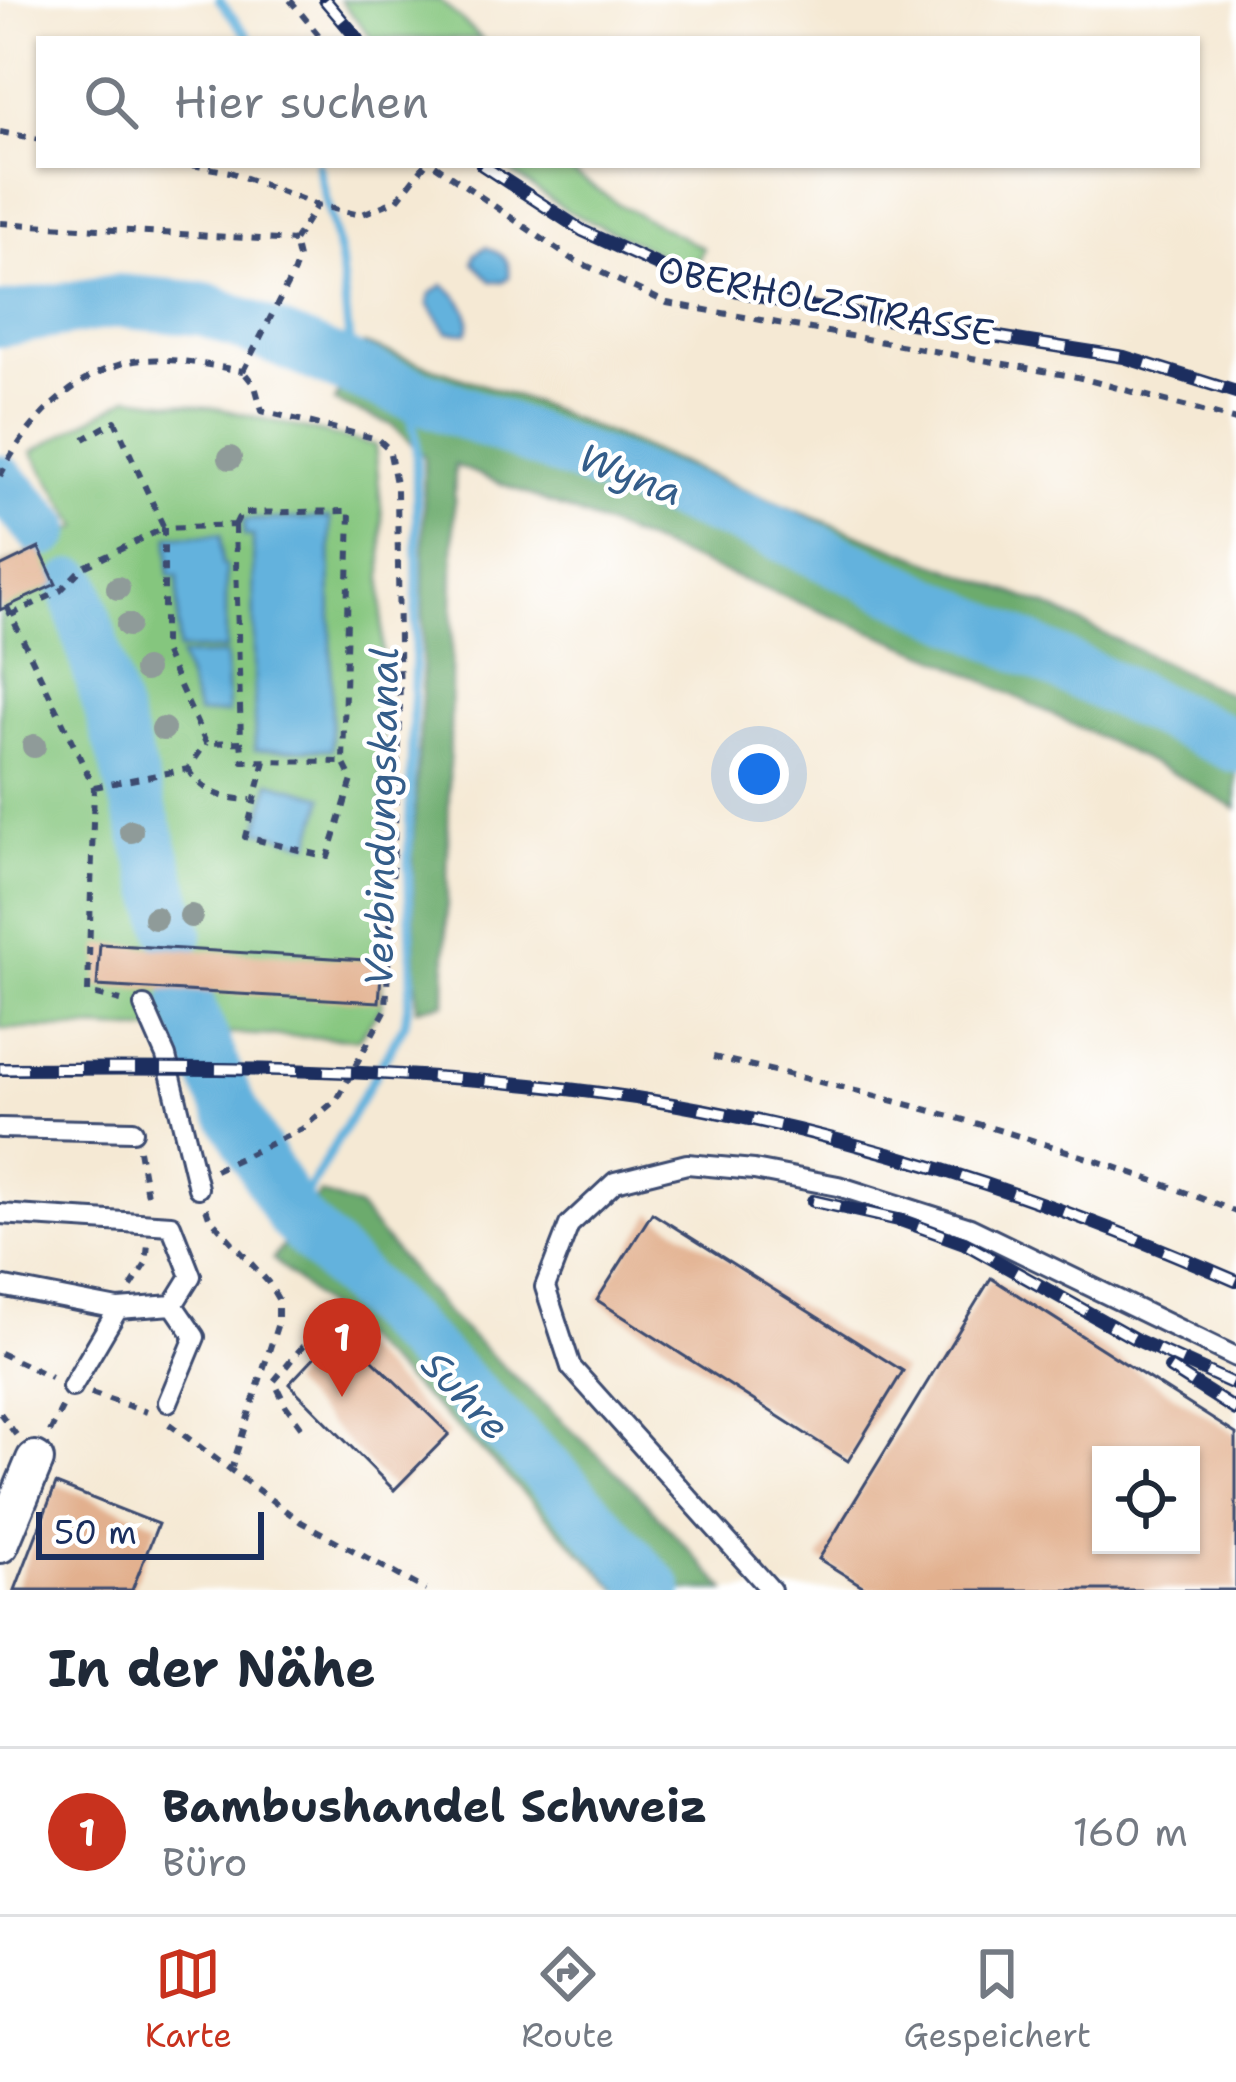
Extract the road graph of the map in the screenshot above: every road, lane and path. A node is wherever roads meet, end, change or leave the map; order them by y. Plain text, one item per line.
1 (290, 0) edge
2 (320, 36) edge
3 (0, 132) edge
4 (36, 138) edge
5 (208, 168) edge
6 (423, 168) edge
7 (439, 168) edge
8 (317, 205) junction
9 (0, 223) edge
10 (294, 241) junction
11 (243, 371) junction
12 (1236, 420) edge
13 (84, 439) dead end
14 (0, 476) edge
15 (235, 525) junction
16 (164, 527) junction
17 (241, 742) junction
18 (206, 743) junction
19 (265, 761) junction
20 (344, 762) junction
21 (188, 769) junction
22 (94, 787) junction
23 (252, 800) junction
24 (144, 1006) joint
25 (713, 1058) dead end
26 (0, 1128) edge
27 (133, 1131) dead end
28 (220, 1165) dead end
29 (198, 1188) joint
30 (1236, 1212) edge
31 (0, 1214) edge
32 (0, 1286) edge
33 (173, 1305) junction
34 (118, 1309) junction
35 (303, 1346) dead end
36 (0, 1353) edge
37 (1236, 1357) edge
38 (72, 1387) junction
39 (168, 1402) dead end
40 (304, 1431) dead end
41 (35, 1460) joint
42 (0, 1544) edge
43 (426, 1590) edge
44 (771, 1590) edge

1 - 2 path
3 - 4 path
5 - 8 path
6 - 8 path
7 - 12 path, OBERHOLZSTRASSE
8 - 10 path
9 - 10 path
10 - 11 path
11 - 14 path
11 - 28 path
13 - 16 path
15 - 16 path
15 - 17 path
15 - 20 path
16 - 18 path
16 - 22 path
17 - 18 path
17 - 19 path
18 - 21 path
19 - 20 path
19 - 23 path
20 - 23 path
21 - 22 path
21 - 23 path
22 - 24 path
24 - 29 lane
25 - 30 path
26 - 27 lane
29 - 43 path
31 - 33 lane
32 - 34 lane
33 - 34 lane
33 - 39 lane
34 - 38 lane
35 - 40 path
36 - 38 path
37 - 44 lane
38 - 41 path
41 - 42 street

